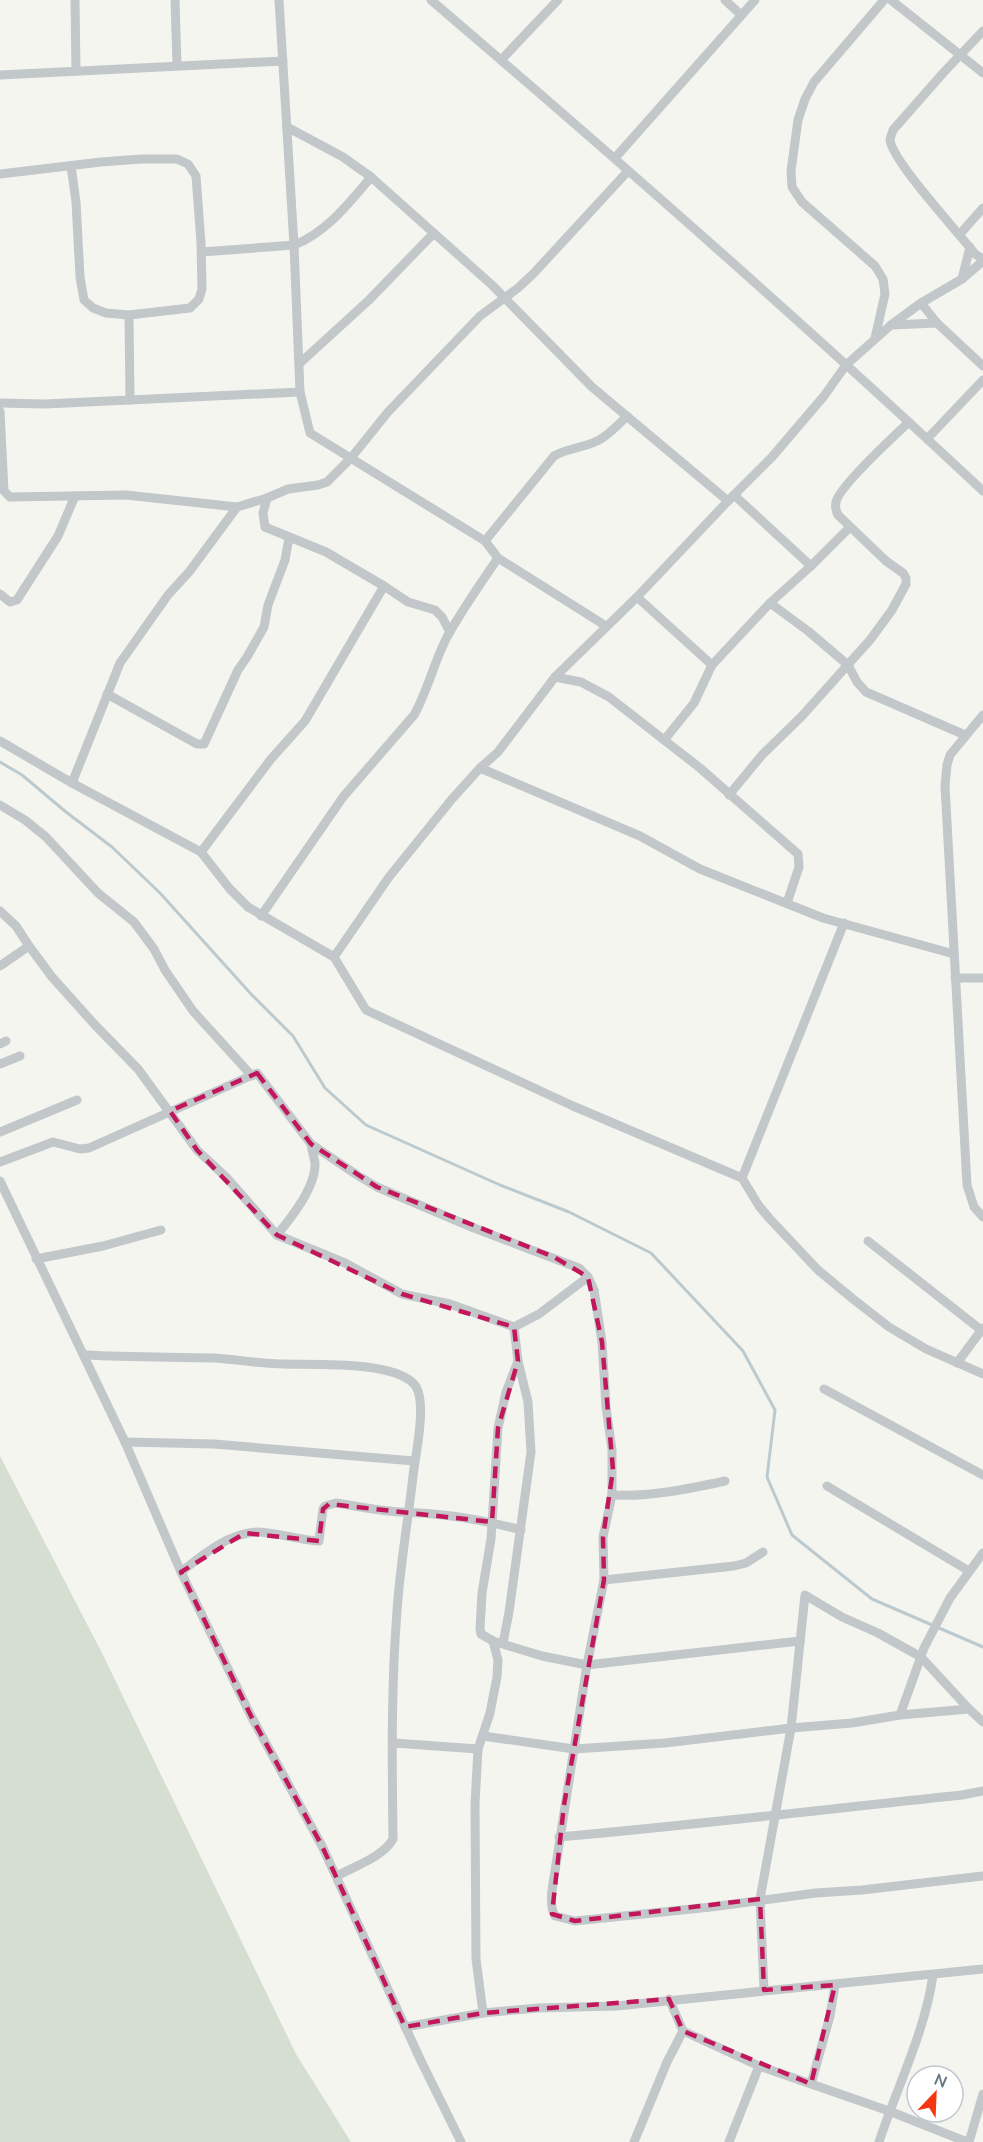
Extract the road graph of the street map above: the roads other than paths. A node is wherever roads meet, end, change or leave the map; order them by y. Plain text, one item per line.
1 (75, 0) edge
2 (175, 0) edge
3 (279, 0) edge
4 (431, 0) edge
5 (558, 0) edge
6 (725, 0) edge
7 (755, 0) edge
8 (884, 0) edge
9 (891, 0) edge
10 (741, 15) junction
11 (983, 31) edge
12 (960, 55) junction
13 (501, 60) junction
14 (283, 61) junction
15 (177, 65) junction
16 (76, 72) junction
17 (983, 73) edge
18 (0, 75) edge
19 (287, 127) junction
20 (615, 158) junction
21 (71, 166) junction
22 (628, 171) junction
23 (0, 174) edge
24 (371, 177) junction
25 (983, 208) edge
26 (433, 234) junction
27 (960, 234) junction
28 (294, 245) junction
29 (970, 247) junction
30 (202, 252) junction
31 (983, 260) edge
32 (962, 279) junction
33 (505, 299) junction
34 (921, 303) junction
35 (129, 315) junction
36 (937, 323) junction
37 (891, 325) junction
38 (875, 338) junction
39 (299, 364) junction
40 (846, 365) junction
41 (983, 366) edge
42 (983, 380) edge
43 (300, 392) junction
44 (130, 400) junction
45 (0, 404) edge
46 (0, 411) edge
47 (627, 416) junction
48 (909, 422) junction
49 (927, 439) junction
50 (351, 458) junction
51 (983, 492) edge
52 (75, 496) junction
53 (267, 498) junction
54 (731, 498) junction
55 (237, 507) junction
56 (850, 526) junction
57 (289, 538) junction
58 (484, 541) junction
59 (498, 558) junction
60 (811, 566) junction
61 (384, 586) junction
62 (0, 594) edge
63 (637, 597) junction
64 (770, 603) junction
65 (606, 626) junction
66 (450, 632) junction
67 (712, 665) junction
68 (848, 665) junction
69 (555, 677) junction
70 (106, 694) junction
71 (983, 715) edge
72 (965, 735) junction
73 (665, 739) junction
74 (0, 741) edge
75 (480, 768) junction
76 (72, 783) junction
77 (729, 795) junction
78 (0, 805) edge
79 (201, 852) junction
80 (787, 903) junction
81 (0, 911) edge
82 (261, 916) junction
83 (844, 923) junction
84 (29, 946) junction
85 (954, 954) junction
86 (334, 957) junction
87 (0, 966) edge
88 (955, 978) junction
89 (983, 978) edge
90 (20, 1056) dead end
91 (0, 1064) edge
92 (252, 1076) junction
93 (77, 1100) dead end
94 (170, 1111) junction
95 (0, 1132) edge
96 (310, 1144) junction
97 (0, 1162) edge
98 (742, 1178) junction
99 (0, 1181) edge
100 (983, 1217) edge
101 (160, 1230) dead end
102 (277, 1235) junction
103 (868, 1241) dead end
104 (36, 1259) junction
105 (588, 1277) junction
106 (514, 1327) junction
107 (982, 1329) edge
108 (85, 1355) junction
109 (518, 1361) junction
110 (957, 1363) junction
111 (983, 1374) edge
112 (824, 1389) dead end
113 (125, 1442) junction
114 (414, 1461) junction
115 (983, 1475) edge
116 (725, 1481) dead end
117 (827, 1486) dead end
118 (612, 1495) junction
119 (409, 1512) junction
120 (492, 1522) junction
121 (520, 1530) junction
122 (763, 1552) dead end
123 (983, 1553) edge
124 (969, 1571) junction
125 (181, 1572) junction
126 (604, 1580) junction
127 (493, 1641) junction
128 (800, 1641) junction
129 (503, 1643) junction
130 (921, 1657) junction
131 (587, 1665) junction
132 (969, 1710) junction
133 (900, 1715) junction
134 (983, 1722) edge
135 (791, 1728) junction
136 (483, 1736) junction
137 (394, 1743) junction
138 (478, 1749) junction
139 (574, 1749) junction
140 (983, 1791) edge
141 (776, 1815) junction
142 (559, 1837) junction
143 (337, 1876) junction
144 (983, 1876) edge
145 (760, 1899) junction
146 (983, 1970) edge
147 (933, 1975) junction
148 (835, 1985) junction
149 (764, 1990) junction
150 (669, 2000) junction
151 (483, 2013) junction
152 (405, 2027) junction
153 (682, 2031) junction
154 (759, 2066) junction
155 (811, 2084) junction
156 (983, 2094) edge
157 (890, 2111) junction
158 (461, 2142) edge
159 (634, 2142) edge
160 (729, 2142) edge
161 (879, 2142) edge
162 (966, 2142) edge

1 - 16 street
2 - 15 street
3 - 14 street
4 - 13 street
5 - 13 street
6 - 10 street
7 - 10 street
8 - 38 street
9 - 12 street
10 - 20 street
11 - 12 street
12 - 17 street
12 - 27 street
13 - 20 street
14 - 15 street
14 - 19 street
15 - 16 street
16 - 18 street
19 - 24 street
19 - 28 street
20 - 22 street
21 - 23 street
21 - 30 street
21 - 35 street
22 - 33 street
22 - 40 street
24 - 26 street
24 - 28 street
25 - 27 street
26 - 33 street
26 - 39 street
27 - 29 street
28 - 30 street
28 - 39 street
29 - 31 street
29 - 32 street
30 - 35 street
31 - 32 street
32 - 34 street
33 - 47 street
33 - 50 street
34 - 36 street
34 - 37 street
35 - 44 street
36 - 37 street
36 - 41 street
37 - 38 street
38 - 40 street
39 - 43 street
40 - 48 street
40 - 54 street
42 - 49 street
43 - 44 street
43 - 50 street
44 - 45 street
46 - 52 street
47 - 54 street
47 - 58 street
48 - 49 street
48 - 56 street
49 - 51 street
50 - 53 street
50 - 58 street
52 - 55 street
52 - 62 street
53 - 55 street
53 - 57 street
54 - 60 street
54 - 63 street
55 - 70 street
56 - 60 street
56 - 68 street
57 - 61 street
57 - 70 street
58 - 59 street
59 - 65 street
59 - 66 street
60 - 64 street
61 - 66 street
61 - 79 street
63 - 65 street
63 - 67 street
64 - 67 street
64 - 68 street
65 - 69 street
66 - 82 street
67 - 73 street
68 - 72 street
68 - 77 street
69 - 73 street
69 - 75 street
70 - 76 street
71 - 72 street
72 - 85 street
73 - 77 street
74 - 76 street
75 - 80 street
75 - 86 street
76 - 79 street
77 - 80 street
78 - 92 street
79 - 82 street
80 - 83 street
81 - 84 street
82 - 86 street
83 - 85 street
83 - 98 street
84 - 87 street
84 - 94 street
85 - 88 street
86 - 98 street
88 - 89 street
88 - 100 street
90 - 91 street
92 - 94 street
92 - 96 street
93 - 95 street
94 - 97 street
94 - 102 street
96 - 102 street
96 - 105 street
98 - 110 street
99 - 104 street
101 - 104 street
102 - 106 street
103 - 107 street
104 - 108 street
105 - 106 street
105 - 118 street
106 - 109 street
107 - 110 street
108 - 113 street
108 - 114 street
109 - 120 street
109 - 121 street
110 - 111 street
112 - 115 street
113 - 114 street
113 - 125 street
114 - 119 street
116 - 118 street
117 - 124 street
118 - 126 street
119 - 120 street
119 - 125 street
119 - 137 street
120 - 121 street
120 - 127 street
121 - 129 street
122 - 126 street
123 - 124 street
124 - 130 street
125 - 143 street
126 - 131 street
127 - 129 street
127 - 136 street
128 - 130 street
128 - 131 street
128 - 135 street
129 - 131 street
130 - 132 street
130 - 133 street
131 - 139 street
132 - 133 street
132 - 134 street
133 - 135 street
135 - 139 street
135 - 141 street
136 - 138 street
136 - 139 street
137 - 138 street
137 - 143 street
138 - 151 street
139 - 142 street
140 - 141 street
141 - 142 street
141 - 145 street
142 - 145 street
143 - 152 street
144 - 145 street
145 - 149 street
146 - 147 street
147 - 148 street
147 - 157 street
148 - 149 street
148 - 155 street
149 - 150 street
150 - 151 street
150 - 153 street
151 - 152 street
152 - 158 street
153 - 154 street
153 - 159 street
154 - 155 street
154 - 160 street
155 - 157 street
156 - 162 street
157 - 161 street
157 - 162 street

